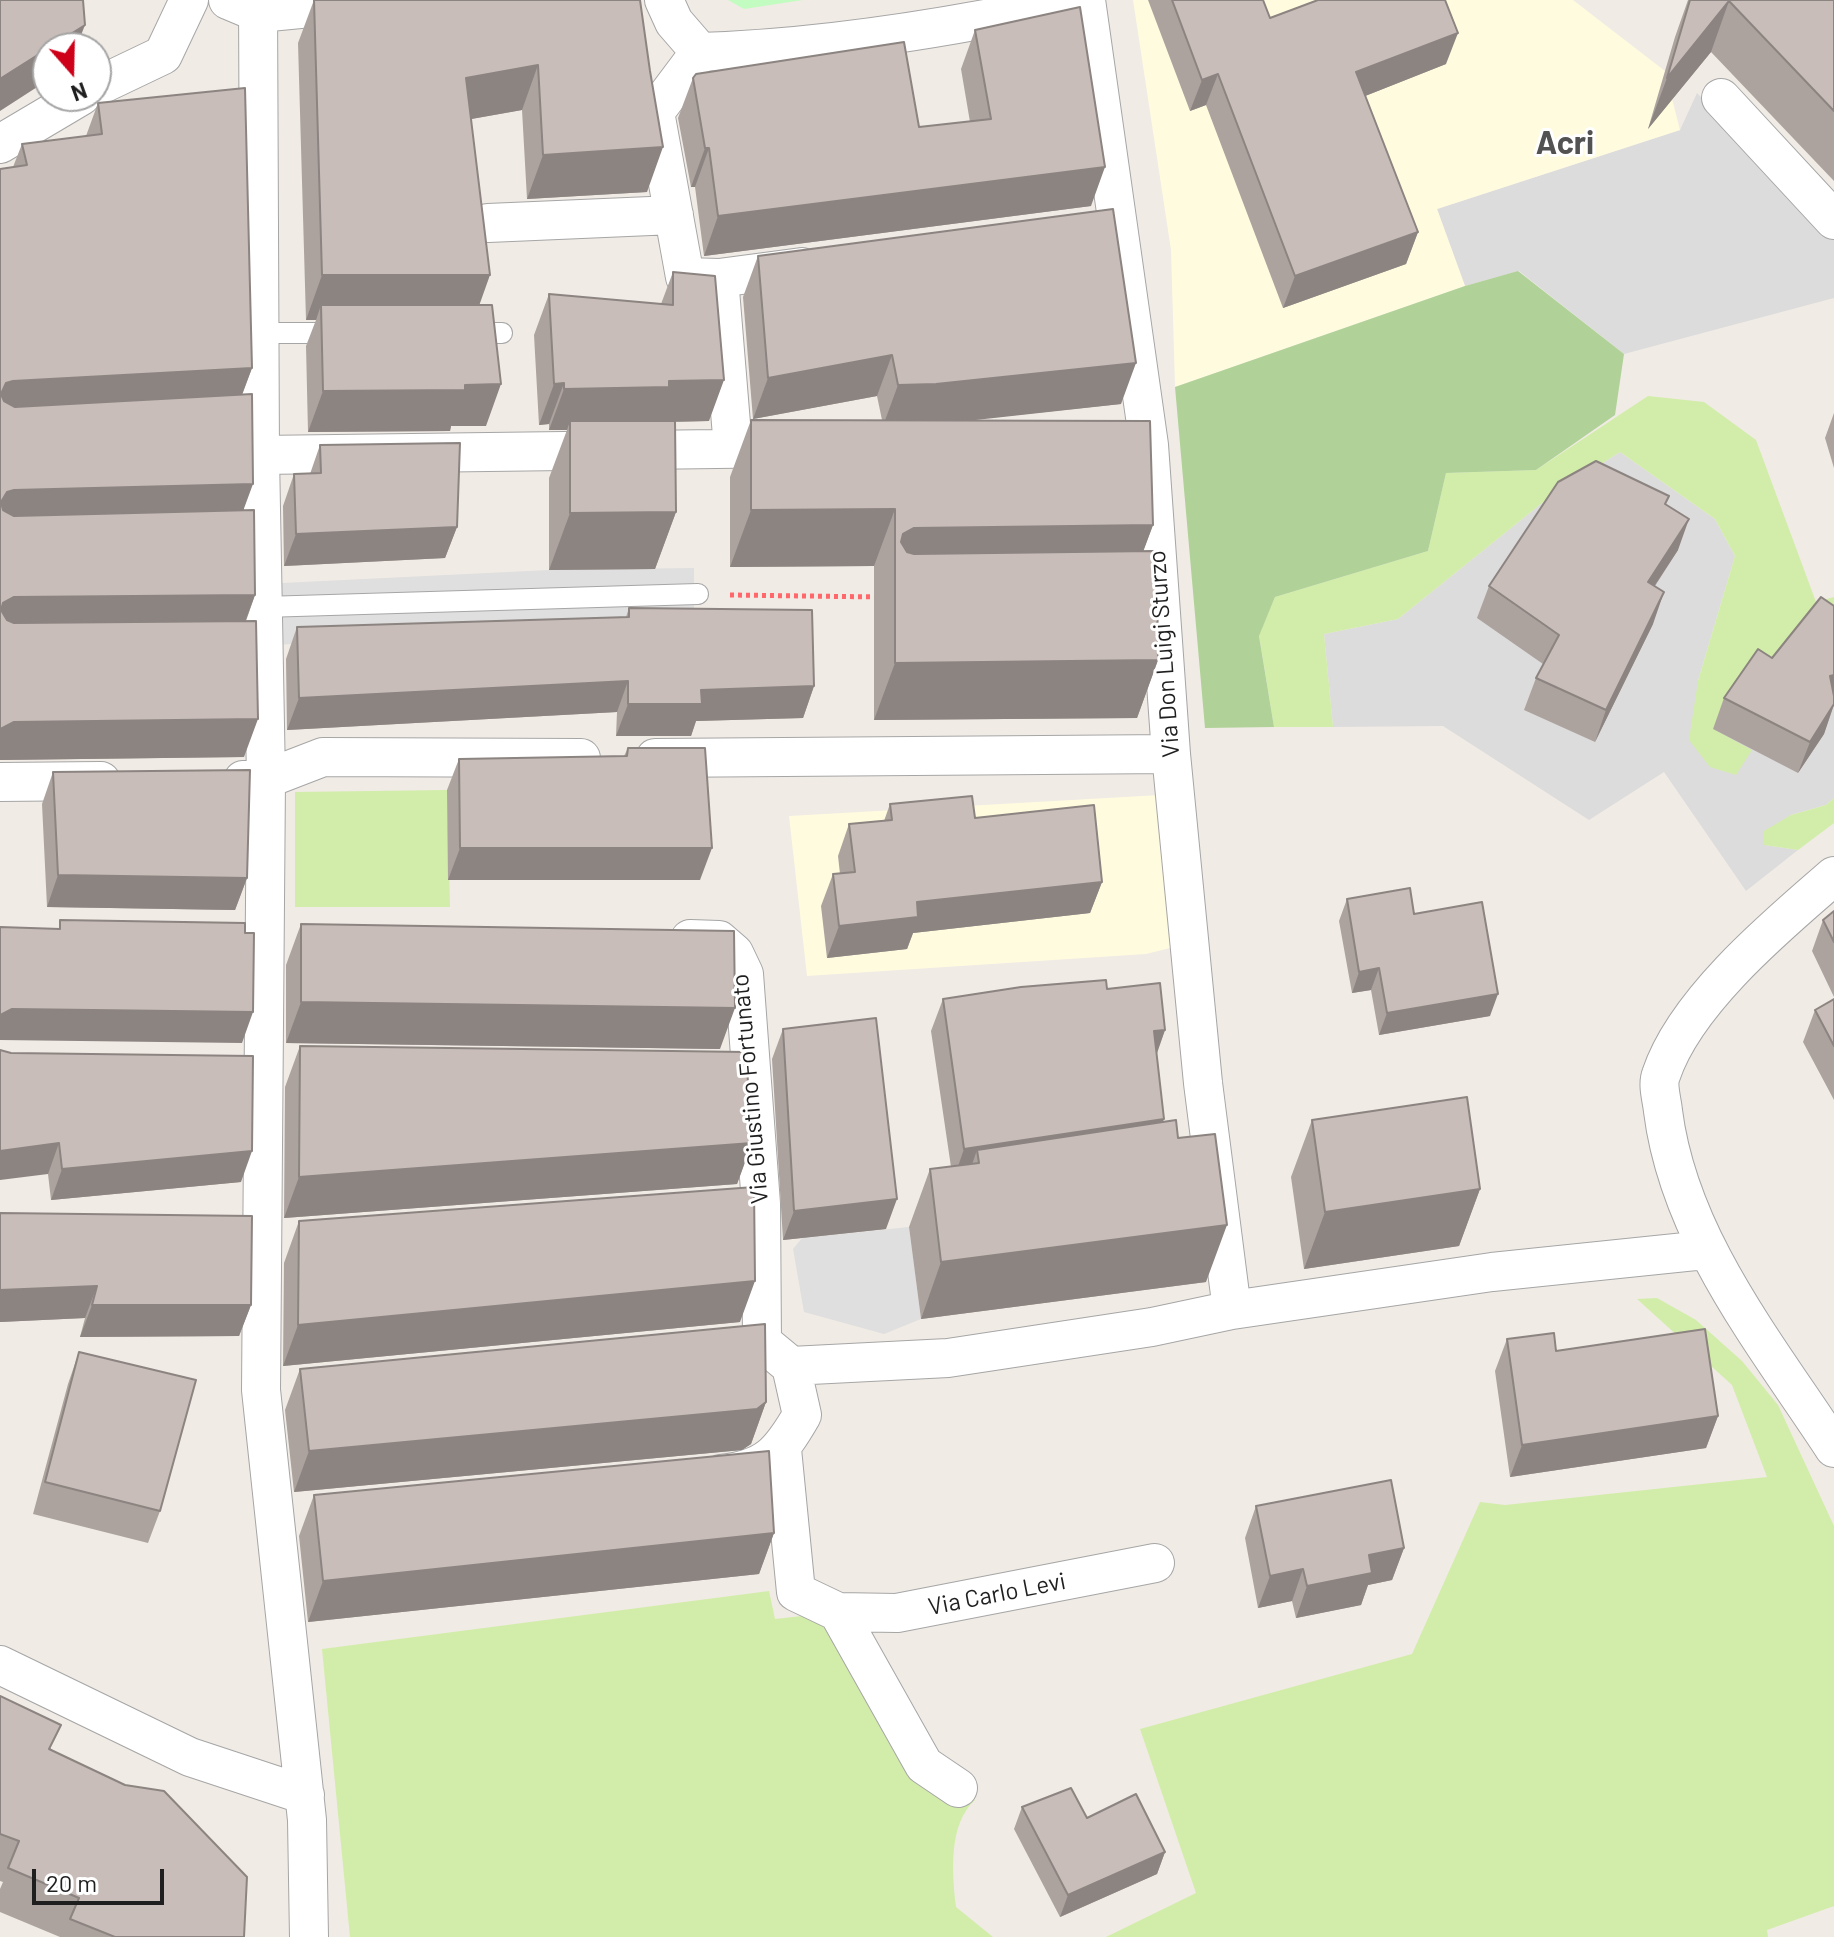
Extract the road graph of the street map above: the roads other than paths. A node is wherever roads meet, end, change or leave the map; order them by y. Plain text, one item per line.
1 (189, 0) edge
2 (393, 0) edge
3 (664, 0) edge
4 (1083, 0) edge
5 (249, 4) edge
6 (700, 52) junction
7 (112, 79) edge
8 (1721, 98) dead end
9 (54, 112) edge
10 (0, 144) edge
11 (674, 215) junction
12 (1834, 220) edge
13 (488, 223) dead end
14 (838, 262) edge
15 (719, 278) junction
16 (260, 333) junction
17 (350, 333) edge
18 (441, 333) edge
19 (502, 333) dead end
20 (254, 430) junction
21 (825, 447) edge
22 (733, 448) junction
23 (698, 594) road end
24 (263, 607) junction
25 (1171, 754) junction
26 (266, 779) junction
27 (204, 780) edge
28 (141, 781) edge
29 (0, 782) edge
30 (1834, 876) edge
31 (656, 939) edge
32 (1705, 1250) junction
33 (1232, 1310) junction
34 (761, 1351) junction
35 (1834, 1448) edge
36 (782, 1449) junction
37 (688, 1477) edge
38 (1155, 1563) dead end
39 (838, 1612) junction
40 (0, 1665) edge
41 (958, 1788) dead end
42 (305, 1795) junction
43 (309, 1937) edge

1 - 7 street
2 - 5 street
3 - 6 street
4 - 6 street
4 - 25 street, Via Don Luigi Sturzo
5 - 16 street
6 - 11 street
8 - 12 street
9 - 10 street
11 - 13 street
11 - 15 street
14 - 15 street
15 - 22 street
16 - 17 lane
16 - 20 street
18 - 19 lane
20 - 22 street
20 - 24 street
21 - 22 street
23 - 24 lane
24 - 26 street
25 - 26 street
25 - 33 street, Via Don Luigi Sturzo
26 - 27 street
26 - 42 street
28 - 29 street
30 - 32 street
31 - 34 street, Via Giustino Fortunato
32 - 33 street
32 - 35 street
33 - 34 street
34 - 36 street
36 - 37 street
36 - 39 street, Via Carlo Levi
38 - 39 street, Via Carlo Levi
39 - 41 street
40 - 42 street
42 - 43 street

